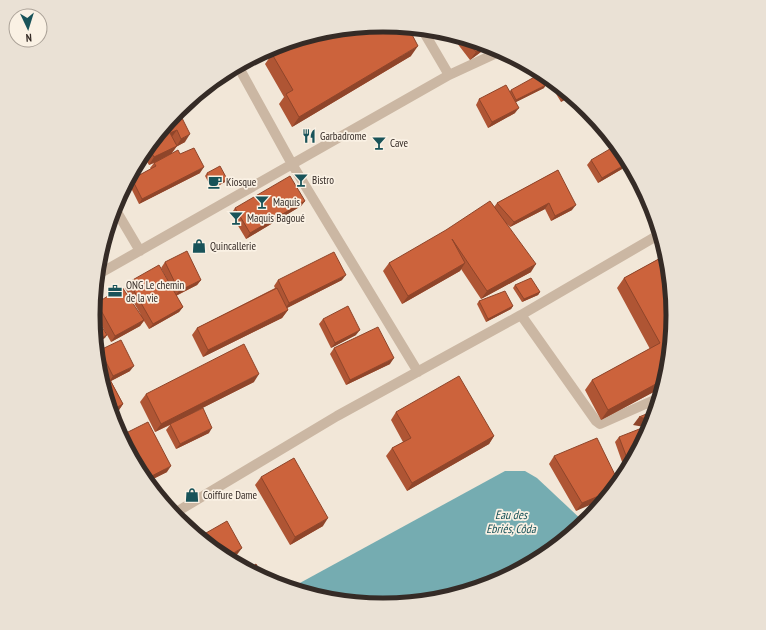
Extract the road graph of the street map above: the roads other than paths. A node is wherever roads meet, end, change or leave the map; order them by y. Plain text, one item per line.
1 (425, 35) edge
2 (493, 55) edge
3 (241, 71) edge
4 (449, 75) junction
5 (292, 164) junction
6 (119, 215) edge
7 (655, 237) edge
8 (140, 251) junction
9 (103, 272) edge
10 (521, 315) junction
11 (418, 372) junction
12 (652, 401) edge
13 (179, 511) edge

1 - 4 street
2 - 4 street
3 - 5 street
4 - 5 street
5 - 8 street
5 - 11 street
6 - 8 street
7 - 10 street
8 - 9 street
10 - 11 street
10 - 12 street
11 - 13 street

